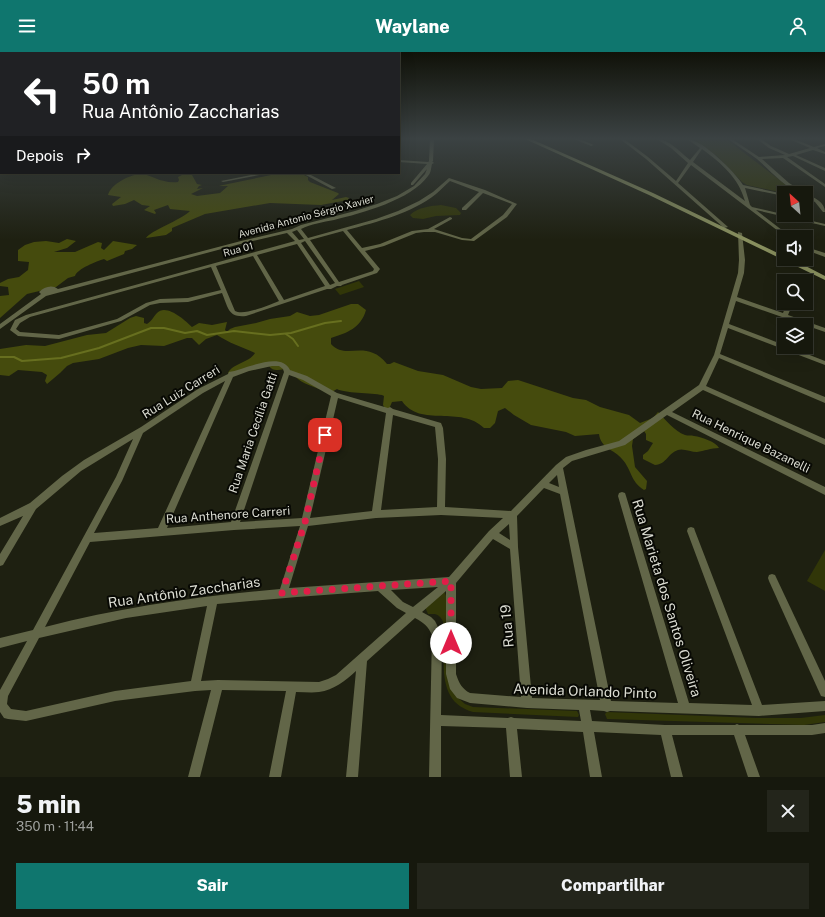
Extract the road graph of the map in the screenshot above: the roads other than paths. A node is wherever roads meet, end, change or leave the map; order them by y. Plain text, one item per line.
1 (428, 173) edge
2 (605, 173) edge
3 (608, 173) edge
4 (664, 173) edge
5 (684, 173) edge
6 (704, 173) edge
7 (730, 173) edge
8 (775, 173) edge
9 (809, 173) edge
10 (248, 174) edge
11 (262, 174) edge
12 (306, 174) edge
13 (255, 175) junction
14 (223, 181) dead end
15 (818, 181) junction
16 (825, 181) edge
17 (676, 183) junction
18 (742, 186) junction
19 (791, 186) edge
20 (825, 186) edge
21 (334, 188) dead end
22 (483, 191) junction
23 (777, 194) edge
24 (813, 199) edge
25 (825, 200) edge
26 (813, 201) edge
27 (817, 201) junction
28 (750, 206) junction
29 (464, 209) dead end
30 (825, 211) edge
31 (710, 214) junction
32 (450, 218) dead end
33 (711, 221) junction
34 (301, 225) junction
35 (825, 225) edge
36 (726, 227) junction
37 (344, 229) junction
38 (283, 230) junction
39 (429, 230) junction
40 (780, 230) edge
41 (740, 235) junction
42 (306, 240) junction
43 (298, 242) junction
44 (362, 250) junction
45 (813, 251) edge
46 (777, 253) edge
47 (254, 254) junction
48 (825, 255) edge
49 (213, 265) junction
50 (803, 266) edge
51 (806, 266) edge
52 (825, 276) edge
53 (339, 285) junction
54 (329, 288) junction
55 (224, 291) junction
56 (733, 298) junction
57 (282, 302) junction
58 (787, 310) edge
59 (785, 316) junction
60 (725, 325) junction
61 (0, 327) edge
62 (825, 330) edge
63 (717, 355) junction
64 (825, 363) edge
65 (287, 372) junction
66 (231, 374) junction
67 (702, 387) junction
68 (335, 395) junction
69 (825, 400) edge
70 (390, 410) junction
71 (666, 412) junction
72 (141, 430) junction
73 (825, 442) edge
74 (559, 467) junction
75 (543, 484) junction
76 (825, 491) edge
77 (564, 492) junction
78 (622, 496) dead end
79 (33, 506) junction
80 (441, 512) junction
81 (376, 514) junction
82 (513, 515) junction
83 (0, 522) edge
84 (305, 522) junction
85 (234, 526) junction
86 (691, 531) dead end
87 (161, 532) junction
88 (492, 534) junction
89 (88, 538) junction
90 (514, 547) junction
91 (0, 562) edge
92 (772, 578) dead end
93 (451, 581) junction
94 (380, 586) junction
95 (282, 593) junction
96 (213, 600) junction
97 (413, 613) junction
98 (36, 634) junction
99 (0, 643) edge
100 (362, 660) junction
101 (218, 685) junction
102 (195, 686) junction
103 (292, 687) junction
104 (825, 692) edge
105 (527, 703) junction
106 (584, 706) junction
107 (825, 706) edge
108 (606, 707) junction
109 (684, 708) junction
110 (759, 711) junction
111 (435, 720) junction
112 (511, 722) junction
113 (588, 727) junction
114 (825, 728) edge
115 (737, 729) junction
116 (665, 730) junction
117 (194, 777) edge
118 (276, 777) edge
119 (352, 777) edge
120 (435, 777) edge
121 (516, 777) edge
122 (596, 777) edge
123 (677, 777) edge
124 (754, 777) edge

1 - 34 street, Avenida Antonio Sérgio Xavier
2 - 33 main road
3 - 33 main road
4 - 17 street
5 - 17 street
6 - 28 street
7 - 18 street
8 - 19 street
9 - 15 street
10 - 13 street
11 - 13 street
12 - 21 street
13 - 14 street
15 - 16 street
15 - 20 street
17 - 31 street
18 - 23 street
18 - 28 street
22 - 29 street
22 - 37 street, Rua 01
22 - 39 street
24 - 27 street
25 - 27 street
26 - 27 street
27 - 30 street
28 - 35 street
28 - 40 street
31 - 33 street
31 - 36 street
32 - 39 street
33 - 36 main road
33 - 41 main road
34 - 38 street, Avenida Antonio Sérgio Xavier
34 - 38 street, Avenida Antonio Sérgio Xavier
34 - 42 street
36 - 41 main road
37 - 42 street, Rua 01
37 - 44 street
38 - 43 street
38 - 61 street, Avenida Antonio Sérgio Xavier
39 - 44 street
41 - 46 main road
41 - 56 street
42 - 43 street, Rua 01
42 - 53 street
43 - 47 street, Rua 01
43 - 54 street
44 - 53 street
45 - 48 street
47 - 49 street, Rua 01
47 - 57 street
49 - 55 street
49 - 55 street, Rua 01
50 - 52 main road
51 - 52 main road
53 - 54 street
54 - 57 street
55 - 57 street
56 - 59 street
56 - 60 street
58 - 59 street
59 - 62 street
60 - 63 street
60 - 64 street
63 - 67 street
63 - 69 street
65 - 66 street, Rua Luiz Carreri
65 - 68 street, Rua Luiz Carreri
65 - 85 street, Rua Maria Cecília Gatti
66 - 72 street, Rua Luiz Carreri
66 - 87 street
67 - 71 street
67 - 73 street
68 - 70 street, Rua Luiz Carreri
68 - 84 street
70 - 80 street, Rua Luiz Carreri
70 - 81 street
71 - 74 street
71 - 76 street, Rua Henrique Bazanelli
72 - 79 street, Rua Luiz Carreri
72 - 89 street
74 - 75 street
74 - 77 street
75 - 77 street
75 - 82 street
77 - 108 street
78 - 109 street, Rua Marieta dos Santos Oliveira
79 - 83 street, Rua Luiz Carreri
79 - 91 street
80 - 81 street, Rua Anthenore Carreri
80 - 82 street, Rua Anthenore Carreri
81 - 84 street, Rua Anthenore Carreri
82 - 88 street
82 - 90 street, Rua 19
84 - 85 street, Rua Anthenore Carreri
84 - 95 street
85 - 87 street, Rua Anthenore Carreri
86 - 110 street
87 - 89 street, Rua Anthenore Carreri
88 - 90 street
88 - 93 street
89 - 98 street
90 - 105 street, Rua 19
92 - 104 street
93 - 94 street, Rua Antônio Zaccharias
93 - 97 street
93 - 105 street, Avenida Orlando Pinto
94 - 95 street, Rua Antônio Zaccharias
94 - 97 street
95 - 96 street, Rua Antônio Zaccharias
96 - 98 street, Rua Antônio Zaccharias
96 - 102 street
97 - 100 street
97 - 111 street
98 - 99 street, Rua Antônio Zaccharias
98 - 102 street
100 - 103 street
100 - 119 street
101 - 102 street
101 - 103 street
101 - 117 street
103 - 118 street
105 - 106 street, Avenida Orlando Pinto
106 - 108 street, Avenida Orlando Pinto
106 - 113 street
107 - 110 street, Avenida Orlando Pinto
108 - 109 street, Avenida Orlando Pinto
109 - 110 street, Avenida Orlando Pinto
111 - 112 street
111 - 120 street
112 - 113 street
112 - 121 street
113 - 116 street
113 - 122 street
114 - 115 street
115 - 116 street
115 - 124 street
116 - 123 street

